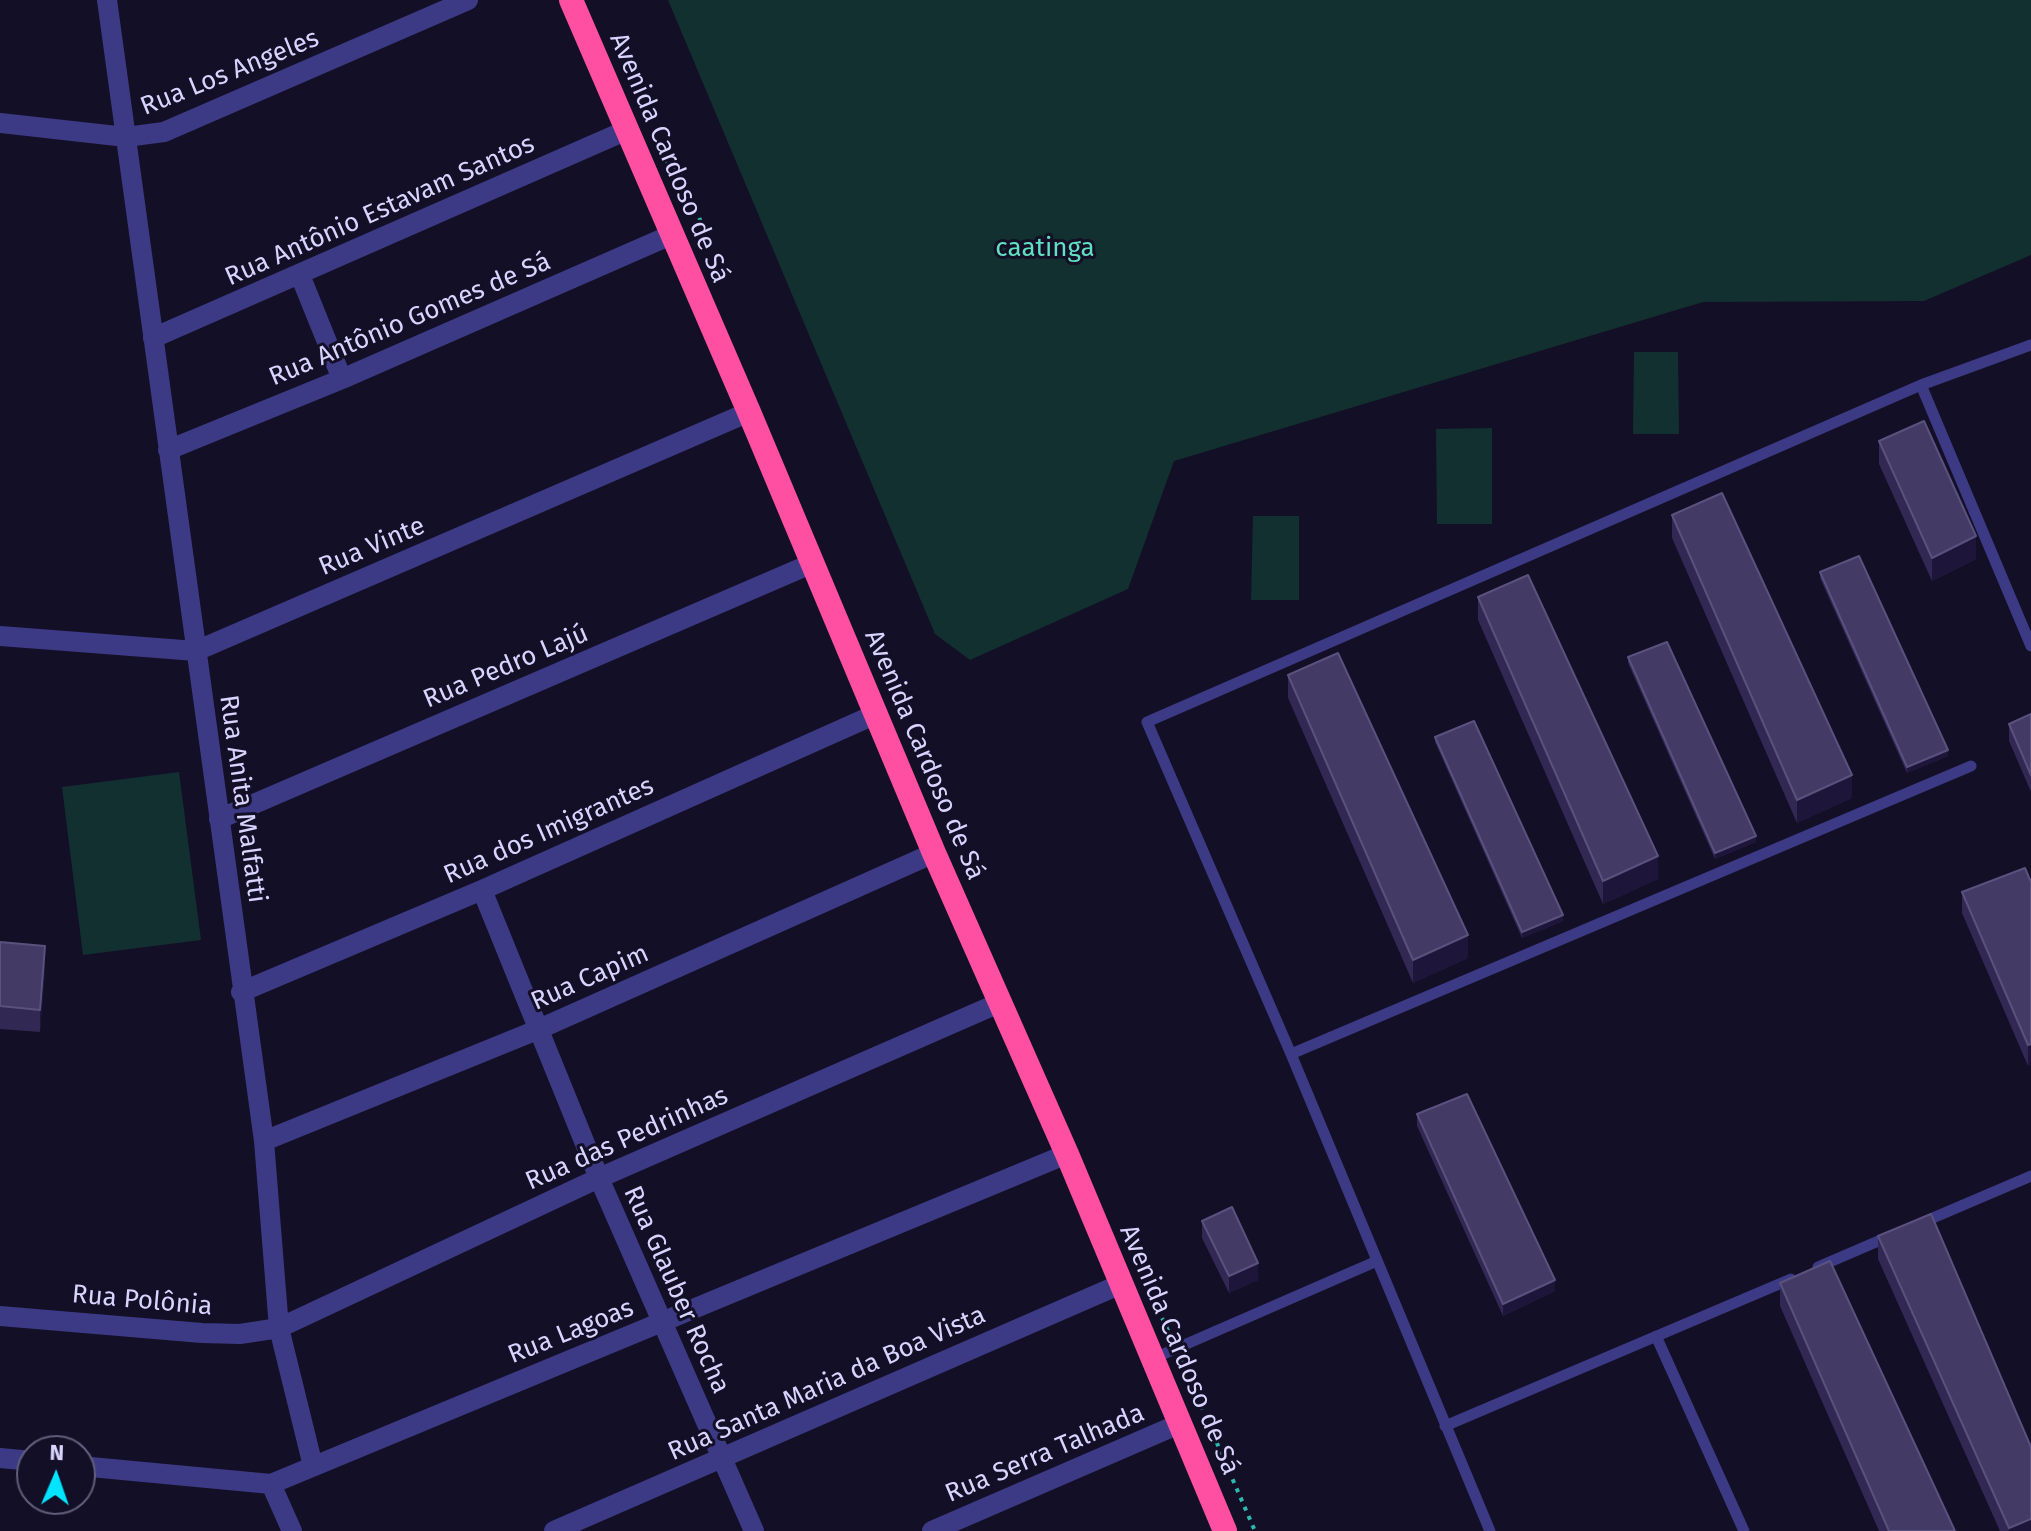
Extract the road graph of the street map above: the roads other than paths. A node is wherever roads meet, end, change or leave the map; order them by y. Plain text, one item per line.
1 (107, 0) edge
2 (468, 0) edge
3 (571, 0) edge
4 (0, 123) edge
5 (627, 130) junction
6 (126, 137) junction
7 (671, 235) junction
8 (300, 275) junction
9 (153, 338) junction
10 (2031, 345) edge
11 (342, 379) junction
12 (1921, 385) junction
13 (749, 412) junction
14 (168, 450) junction
15 (813, 563) junction
16 (0, 636) edge
17 (2031, 646) edge
18 (196, 651) junction
19 (876, 714) junction
20 (1971, 766) dead end
21 (219, 819) junction
22 (934, 853) junction
23 (482, 890) junction
24 (241, 992) junction
25 (999, 1003) junction
26 (537, 1030) junction
27 (1291, 1054) junction
28 (264, 1141) junction
29 (1067, 1154) junction
30 (2031, 1176) edge
31 (599, 1178) junction
32 (1916, 1226) edge
33 (1901, 1232) edge
34 (1377, 1261) junction
35 (1121, 1284) junction
36 (0, 1316) edge
37 (663, 1322) junction
38 (279, 1328) junction
39 (1656, 1336) junction
40 (1151, 1359) junction
41 (1179, 1424) junction
42 (1445, 1426) junction
43 (722, 1459) junction
44 (313, 1466) junction
45 (96, 1468) edge
46 (271, 1484) junction
47 (292, 1531) edge
48 (554, 1531) edge
49 (754, 1531) edge
50 (932, 1531) edge
51 (1225, 1531) edge
52 (1490, 1531) edge
53 (1744, 1531) edge

1 - 6 street, Rua Anita Malfatti
2 - 6 street, Rua Los Angeles
3 - 5 highway, Avenida Cardoso de Sá
4 - 6 street, Rua Los Angeles
5 - 7 highway, Avenida Cardoso de Sá
5 - 8 street, Rua Antônio Estavam Santos
6 - 9 street, Rua Anita Malfatti
7 - 11 street, Rua Antônio Gomes de Sá
7 - 13 highway, Avenida Cardoso de Sá
8 - 9 street, Rua Antônio Estavam Santos
8 - 11 street
9 - 14 street, Rua Anita Malfatti
10 - 12 lane
11 - 14 street, Rua Antônio Gomes de Sá
12 - 17 lane
12 - 27 lane
13 - 15 highway, Avenida Cardoso de Sá
13 - 18 street, Rua Vinte
14 - 18 street, Rua Anita Malfatti
15 - 19 highway, Avenida Cardoso de Sá
15 - 21 street, Rua Pedro Lajú
16 - 18 street, Rua Vinte
18 - 21 street, Rua Anita Malfatti
19 - 22 highway, Avenida Cardoso de Sá
19 - 23 street, Rua dos Imigrantes
20 - 27 lane
21 - 24 street, Rua Anita Malfatti
22 - 25 highway, Avenida Cardoso de Sá
22 - 26 street, Rua Capim
23 - 24 street, Rua dos Imigrantes
23 - 26 street, Rua Glauber Rocha
24 - 28 street, Rua Anita Malfatti
25 - 29 highway, Avenida Cardoso de Sá
25 - 31 street, Rua das Pedrinhas
26 - 28 street, Rua Capim
26 - 31 street, Rua Glauber Rocha
27 - 34 lane
28 - 38 street, Rua Anita Malfatti
29 - 35 highway, Avenida Cardoso de Sá
29 - 37 street, Rua Lagoas
30 - 32 lane
31 - 37 street, Rua Glauber Rocha
31 - 38 street, Rua das Pedrinhas
33 - 39 lane
34 - 40 lane
34 - 42 lane
35 - 40 highway, Avenida Cardoso de Sá
35 - 43 street, Rua Santa Maria da Boa Vista
36 - 38 street, Rua Polônia
37 - 43 street, Rua Glauber Rocha
37 - 44 street, Rua Lagoas
38 - 44 street, Rua Anita Malfatti
39 - 42 lane
39 - 53 lane
40 - 41 highway, Avenida Cardoso de Sá
41 - 50 street, Rua Serra Talhada
41 - 51 highway, Avenida Cardoso de Sá
42 - 52 lane
43 - 48 street, Rua Santa Maria da Boa Vista
43 - 49 street, Rua Glauber Rocha
44 - 46 street, Rua Lagoas
45 - 46 street, Rua Lagoas
46 - 47 street

